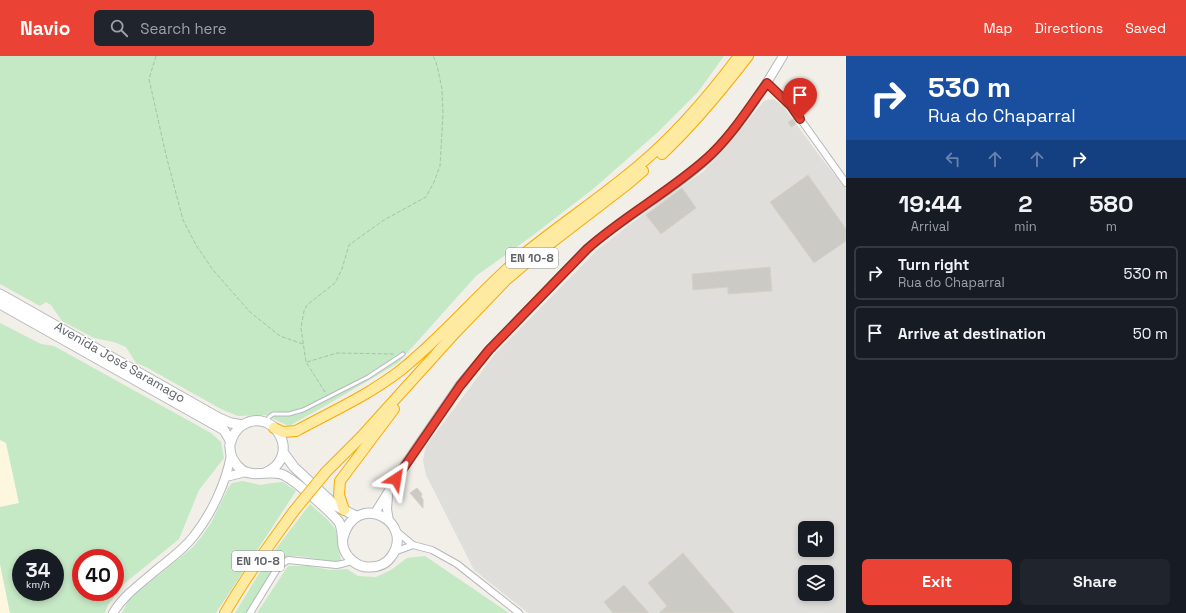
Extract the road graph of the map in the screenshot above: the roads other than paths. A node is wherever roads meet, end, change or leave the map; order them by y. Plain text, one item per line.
1 (739, 56) edge
2 (748, 56) edge
3 (783, 56) edge
4 (767, 83) junction
5 (846, 183) edge
6 (0, 294) edge
7 (0, 304) edge
8 (451, 331) junction
9 (403, 354) road end
10 (243, 425) junction
11 (270, 425) junction
12 (231, 442) junction
13 (283, 452) junction
14 (231, 455) junction
15 (246, 472) junction
16 (265, 473) junction
17 (226, 478) junction
18 (389, 489) junction
19 (344, 510) junction
20 (375, 513) junction
21 (356, 516) junction
22 (390, 521) junction
23 (396, 530) junction
24 (343, 538) junction
25 (413, 545) junction
26 (394, 552) junction
27 (352, 560) junction
28 (113, 613) edge
29 (225, 613) edge
30 (250, 613) edge
31 (519, 613) edge

1 - 8 highway, EN 10-8
2 - 8 highway, EN 10-8
3 - 4 street
4 - 5 street
4 - 18 street
6 - 10 main road, Avenida José Saramago
7 - 12 main road, Avenida José Saramago
8 - 11 highway
8 - 19 highway
8 - 29 highway, EN 10-8, bridge
9 - 11 lane
10 - 11 main road
10 - 12 main road
11 - 13 main road
12 - 14 main road
13 - 16 main road
13 - 19 main road
14 - 15 main road
14 - 17 street
15 - 16 main road
15 - 17 street
16 - 24 main road
17 - 28 street
18 - 20 street
18 - 22 street
19 - 21 main road
20 - 21 main road
20 - 22 main road
21 - 24 main road
22 - 23 main road
23 - 25 street
23 - 26 main road
24 - 27 main road
25 - 26 street
25 - 31 street
26 - 27 main road
27 - 30 street

